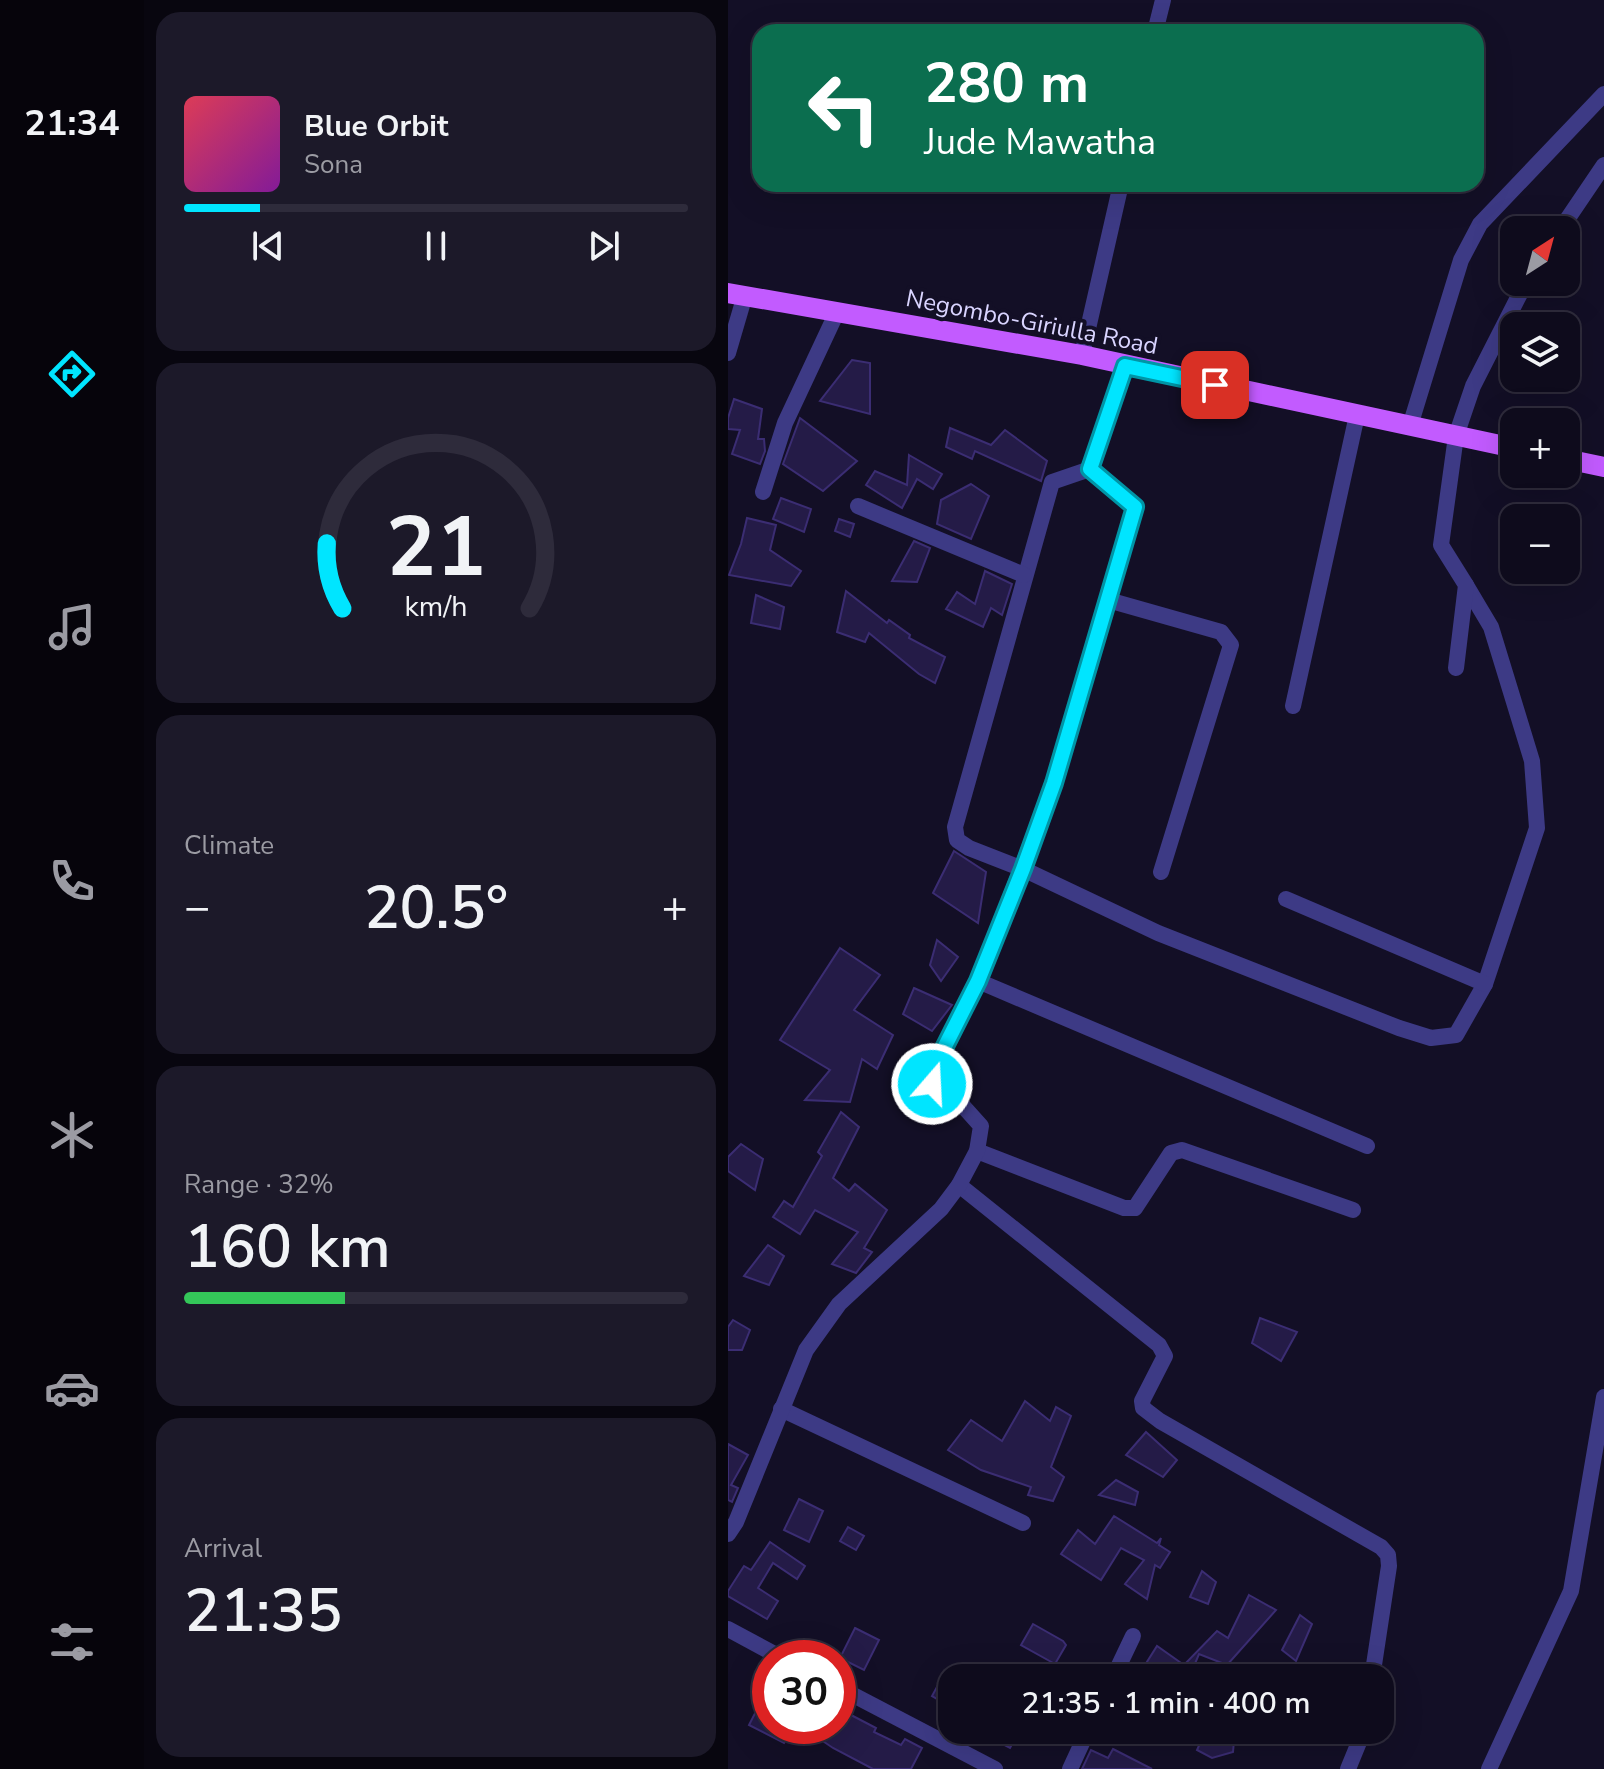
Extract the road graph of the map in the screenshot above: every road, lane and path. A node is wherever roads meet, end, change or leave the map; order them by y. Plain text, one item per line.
1 (1163, 0) edge
2 (1157, 24) edge
3 (1604, 94) edge
4 (1604, 165) edge
5 (1119, 192) edge
6 (1569, 216) edge
7 (736, 294) edge
8 (1519, 296) edge
9 (837, 312) junction
10 (728, 353) edge
11 (1082, 355) junction
12 (1125, 366) junction
13 (1357, 415) junction
14 (1410, 426) junction
15 (1456, 436) junction
16 (1500, 445) edge
17 (1580, 462) edge
18 (1604, 467) edge
19 (1090, 469) junction
20 (763, 492) dead end
21 (858, 506) dead end
22 (1024, 575) junction
23 (1466, 585) junction
24 (1108, 600) junction
25 (1456, 668) dead end
26 (1293, 706) dead end
27 (1023, 869) junction
28 (1161, 872) dead end
29 (1286, 899) dead end
30 (978, 981) junction
31 (1485, 984) junction
32 (1367, 1146) dead end
33 (977, 1151) junction
34 (959, 1185) junction
35 (1353, 1210) dead end
36 (1604, 1397) edge
37 (781, 1409) junction
38 (1023, 1523) dead end
39 (728, 1534) edge
40 (728, 1629) edge
41 (1133, 1636) dead end
42 (752, 1642) edge
43 (1120, 1664) edge
44 (1374, 1664) edge
45 (856, 1696) edge
46 (1082, 1744) edge
47 (1358, 1744) edge
48 (995, 1769) edge
49 (1070, 1769) edge
50 (1348, 1769) edge
51 (1489, 1769) edge

1 - 2 street
3 - 14 street
4 - 6 street
5 - 11 street
7 - 9 main road, Negombo-Giriulla Road
7 - 10 street
8 - 15 street
9 - 11 main road, Negombo-Giriulla Road
9 - 20 street
11 - 12 main road, Negombo-Giriulla Road
12 - 13 main road, Negombo-Giriulla Road
12 - 19 street
13 - 14 main road, Negombo-Giriulla Road
13 - 26 street
14 - 15 main road, Negombo-Giriulla Road
15 - 16 main road, Negombo-Giriulla Road
15 - 23 street
17 - 18 main road
19 - 22 street
19 - 24 street
21 - 22 street
22 - 27 street
23 - 25 street
23 - 31 street
24 - 27 street
24 - 28 street
27 - 30 street
27 - 31 street
29 - 31 street
30 - 32 street
30 - 33 street
33 - 34 street
33 - 35 street
34 - 37 street
34 - 44 street
36 - 51 street
37 - 38 street
37 - 39 street
40 - 42 street
41 - 43 street
45 - 48 street
46 - 49 street
47 - 50 street

